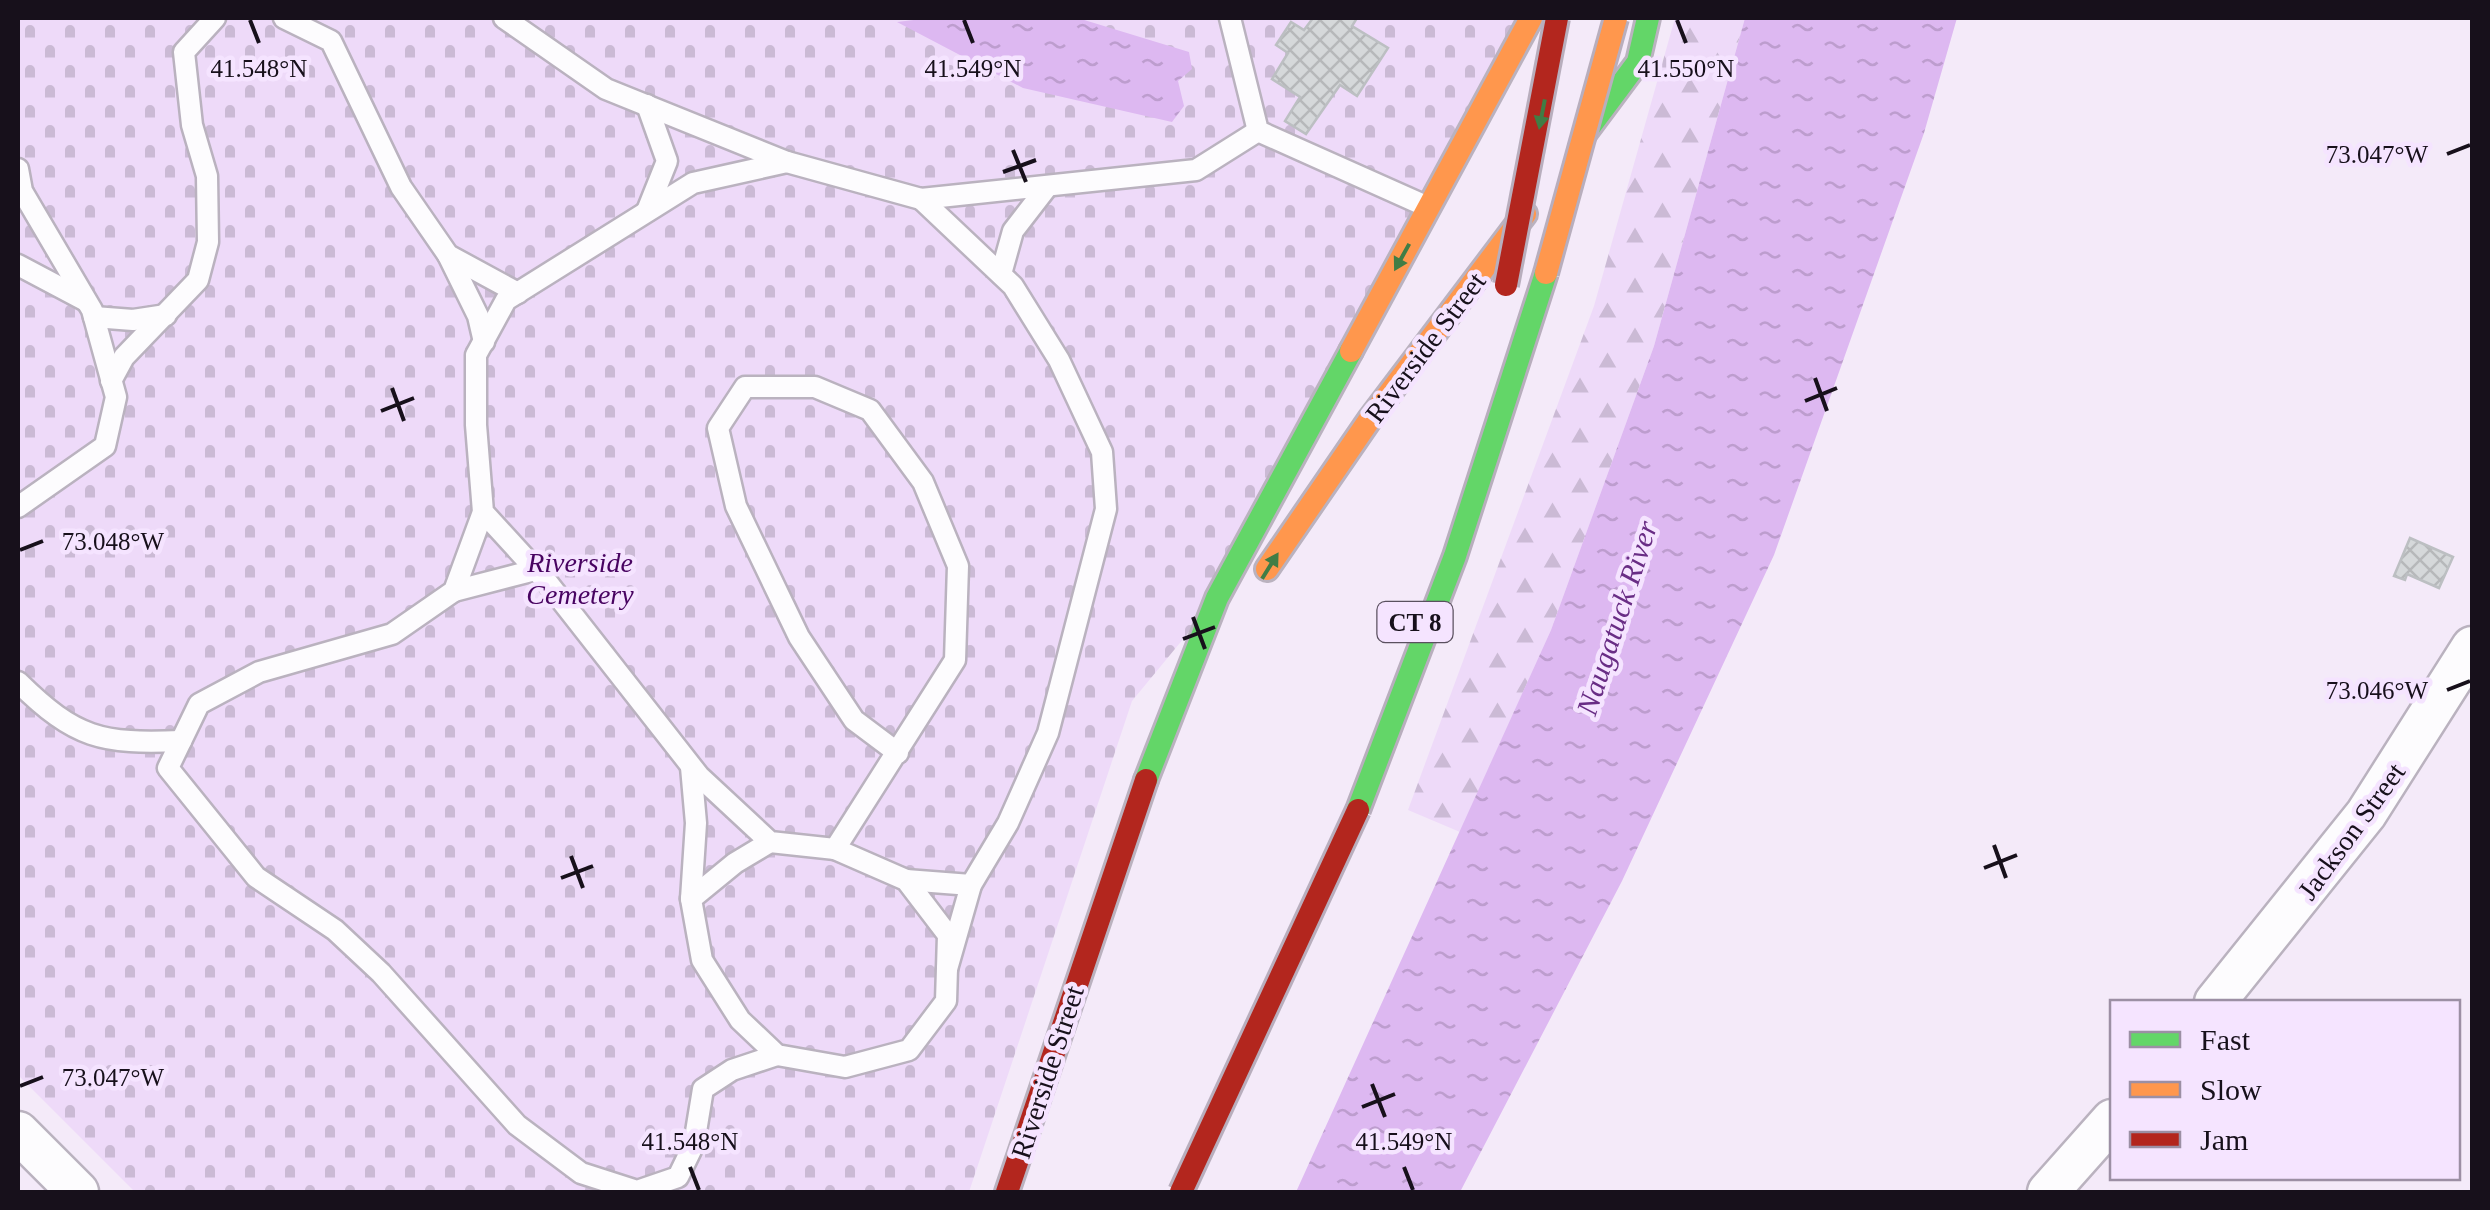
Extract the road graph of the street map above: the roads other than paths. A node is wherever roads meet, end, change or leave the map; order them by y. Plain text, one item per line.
1 (215, 18) edge
2 (284, 18) edge
3 (504, 18) edge
4 (1230, 18) edge
5 (1532, 18) edge
6 (1557, 18) edge
7 (1616, 18) edge
8 (1634, 18) edge
9 (1648, 18) edge
10 (1572, 91) dead end
11 (647, 106) junction
12 (1258, 131) junction
13 (787, 162) junction
14 (18, 169) edge
15 (1047, 187) junction
16 (20, 195) edge
17 (921, 199) junction
18 (1430, 208) junction
19 (647, 211) junction
20 (448, 256) junction
21 (1550, 256) junction
22 (18, 264) edge
23 (1000, 274) junction
24 (518, 292) junction
25 (1502, 302) dead end
26 (90, 309) junction
27 (166, 315) junction
28 (484, 342) junction
29 (111, 381) junction
30 (1470, 432) dead end
31 (18, 507) edge
32 (483, 512) junction
33 (536, 570) junction
34 (454, 591) junction
35 (2472, 647) edge
36 (1189, 670) junction
37 (18, 682) edge
38 (181, 741) junction
39 (898, 753) junction
40 (691, 767) junction
41 (770, 842) junction
42 (835, 849) junction
43 (906, 880) junction
44 (971, 885) junction
45 (691, 900) junction
46 (947, 970) junction
47 (2217, 1000) edge
48 (1262, 1015) junction
49 (777, 1055) junction
50 (2110, 1122) edge
51 (18, 1132) edge
52 (78, 1192) edge
53 (1007, 1192) edge
54 (1172, 1192) edge
55 (1181, 1192) edge
56 (2048, 1192) edge

1 - 27 lane
2 - 20 lane
3 - 11 lane
4 - 12 lane
5 - 18 main road, Riverside Street
6 -> 25 main road, bridge
7 - 21 main road, bridge
8 - 48 main road, bridge
36 -> 9 main road, Riverside Street
10 - 21 main road, CT 8, bridge
11 - 13 lane
11 - 19 lane
12 - 15 lane
12 - 18 lane
13 - 17 lane
13 - 19 lane
14 - 16 lane
15 - 17 lane
15 - 23 lane
16 - 26 lane
17 - 23 lane
18 -> 36 main road, Riverside Street
19 - 24 lane
20 - 24 lane
20 - 28 lane
21 - 55 main road, CT 8, bridge
22 - 26 lane
23 - 44 lane
24 - 28 lane
26 - 27 lane
26 - 29 lane
27 - 29 lane
28 - 32 lane
29 - 31 lane
30 - 48 main road, CT 8, bridge
32 - 33 lane
32 - 34 lane
33 - 34 lane
33 - 40 lane
34 - 38 lane
35 - 47 street, Jackson Street
36 - 53 main road, Riverside Street
37 - 38 lane
38 - 49 lane
39 - 39 lane
39 - 42 lane
40 - 41 lane
40 - 45 lane
41 - 42 lane
41 - 45 lane
42 - 43 lane
43 - 44 lane
43 - 46 lane
44 - 46 lane
45 - 49 lane
46 - 49 lane
48 - 54 main road, CT 8, bridge
50 - 56 street
51 - 52 street

